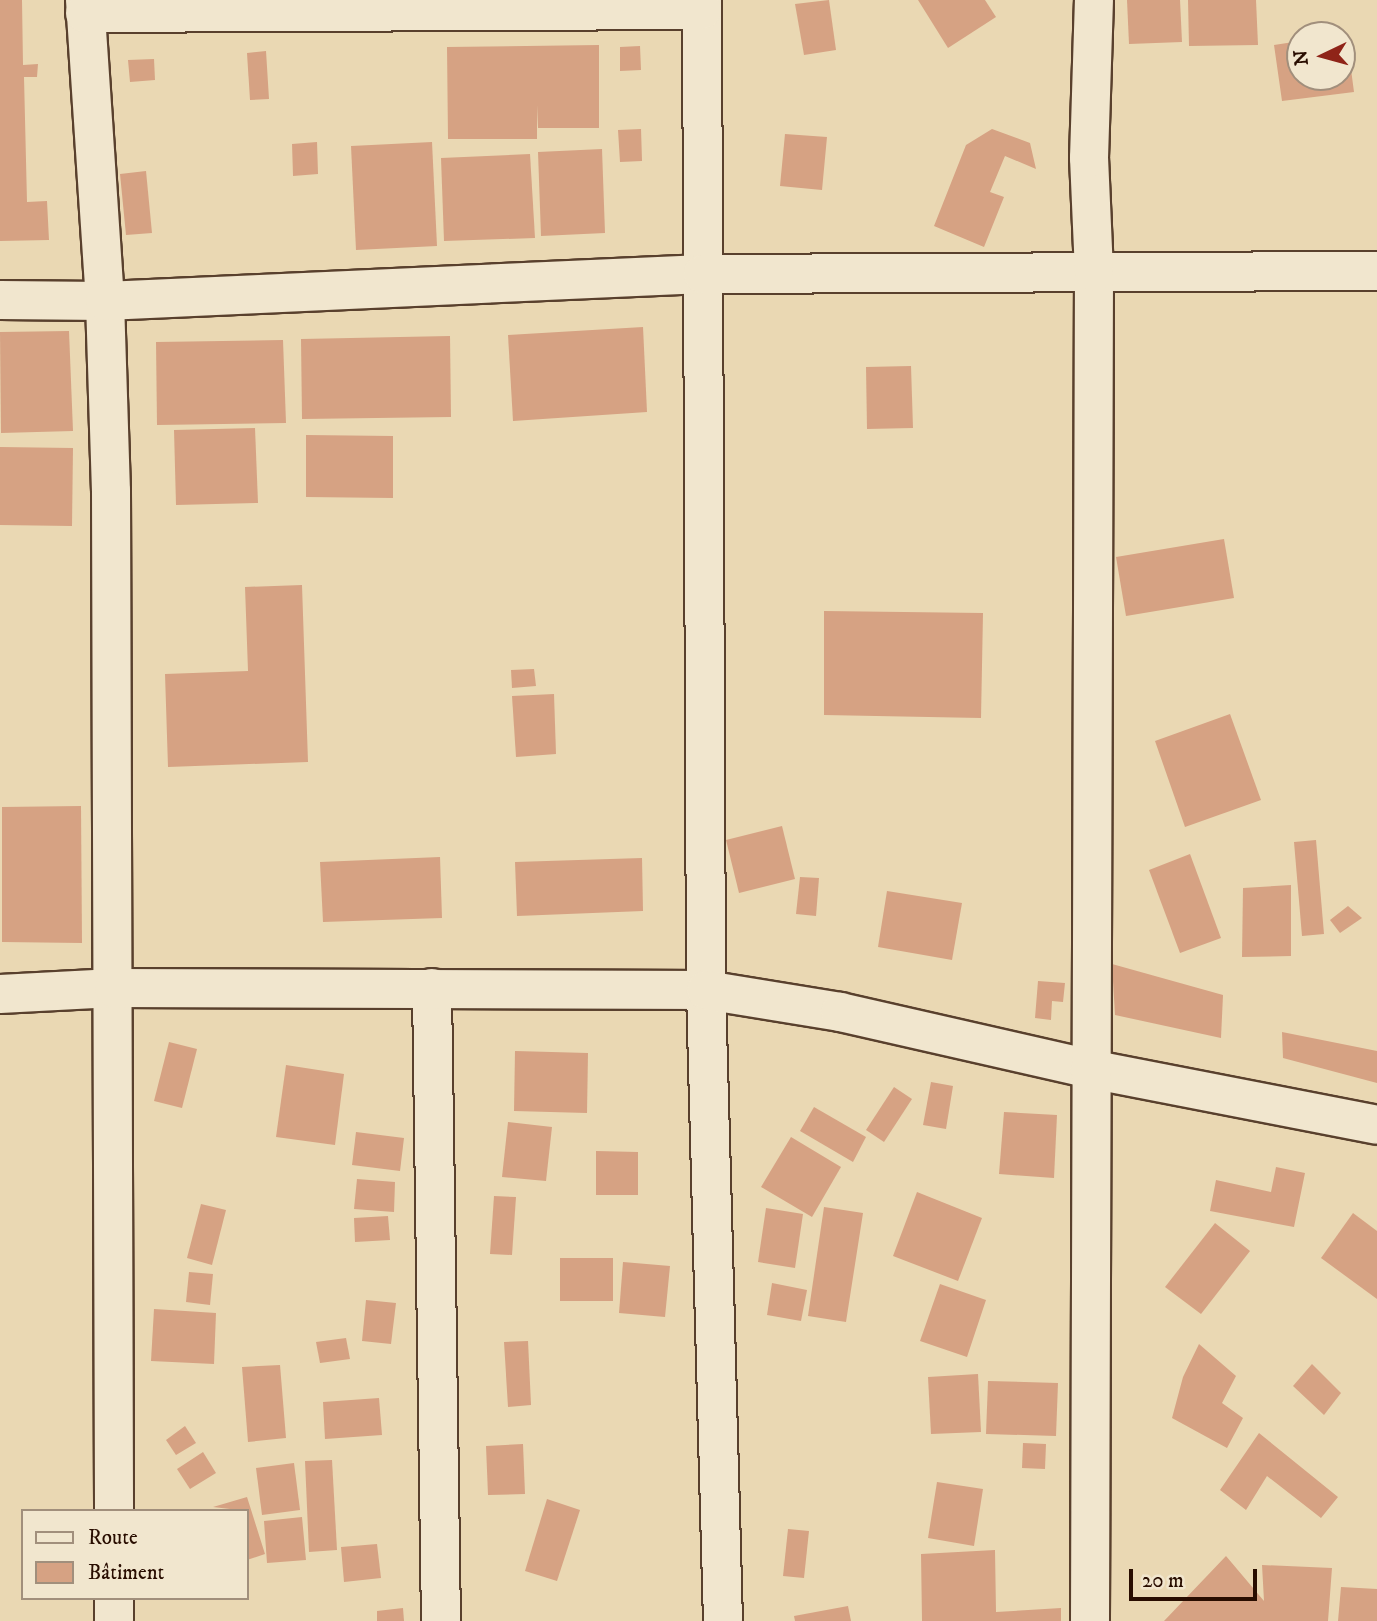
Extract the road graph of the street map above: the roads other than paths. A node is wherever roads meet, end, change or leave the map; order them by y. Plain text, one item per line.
1 (1094, 0) edge
2 (702, 5) edge
3 (85, 6) edge
4 (1377, 271) edge
5 (1094, 272) junction
6 (703, 274) junction
7 (0, 300) edge
8 (104, 301) junction
9 (114, 988) junction
10 (432, 988) junction
11 (706, 990) junction
12 (0, 994) edge
13 (1090, 1069) junction
14 (1377, 1125) edge
15 (114, 1509) edge
16 (114, 1600) edge
17 (114, 1621) edge
18 (440, 1621) edge
19 (723, 1621) edge
20 (1090, 1621) edge

1 - 5 street
2 - 3 street
2 - 6 street
3 - 8 street
4 - 5 street
5 - 6 street
5 - 13 street
6 - 8 street
6 - 11 street
7 - 8 street
8 - 9 street
9 - 10 street
9 - 12 street
9 - 15 street
10 - 11 street
10 - 18 street
11 - 13 street
11 - 19 street
13 - 14 street
13 - 20 street
16 - 17 street

